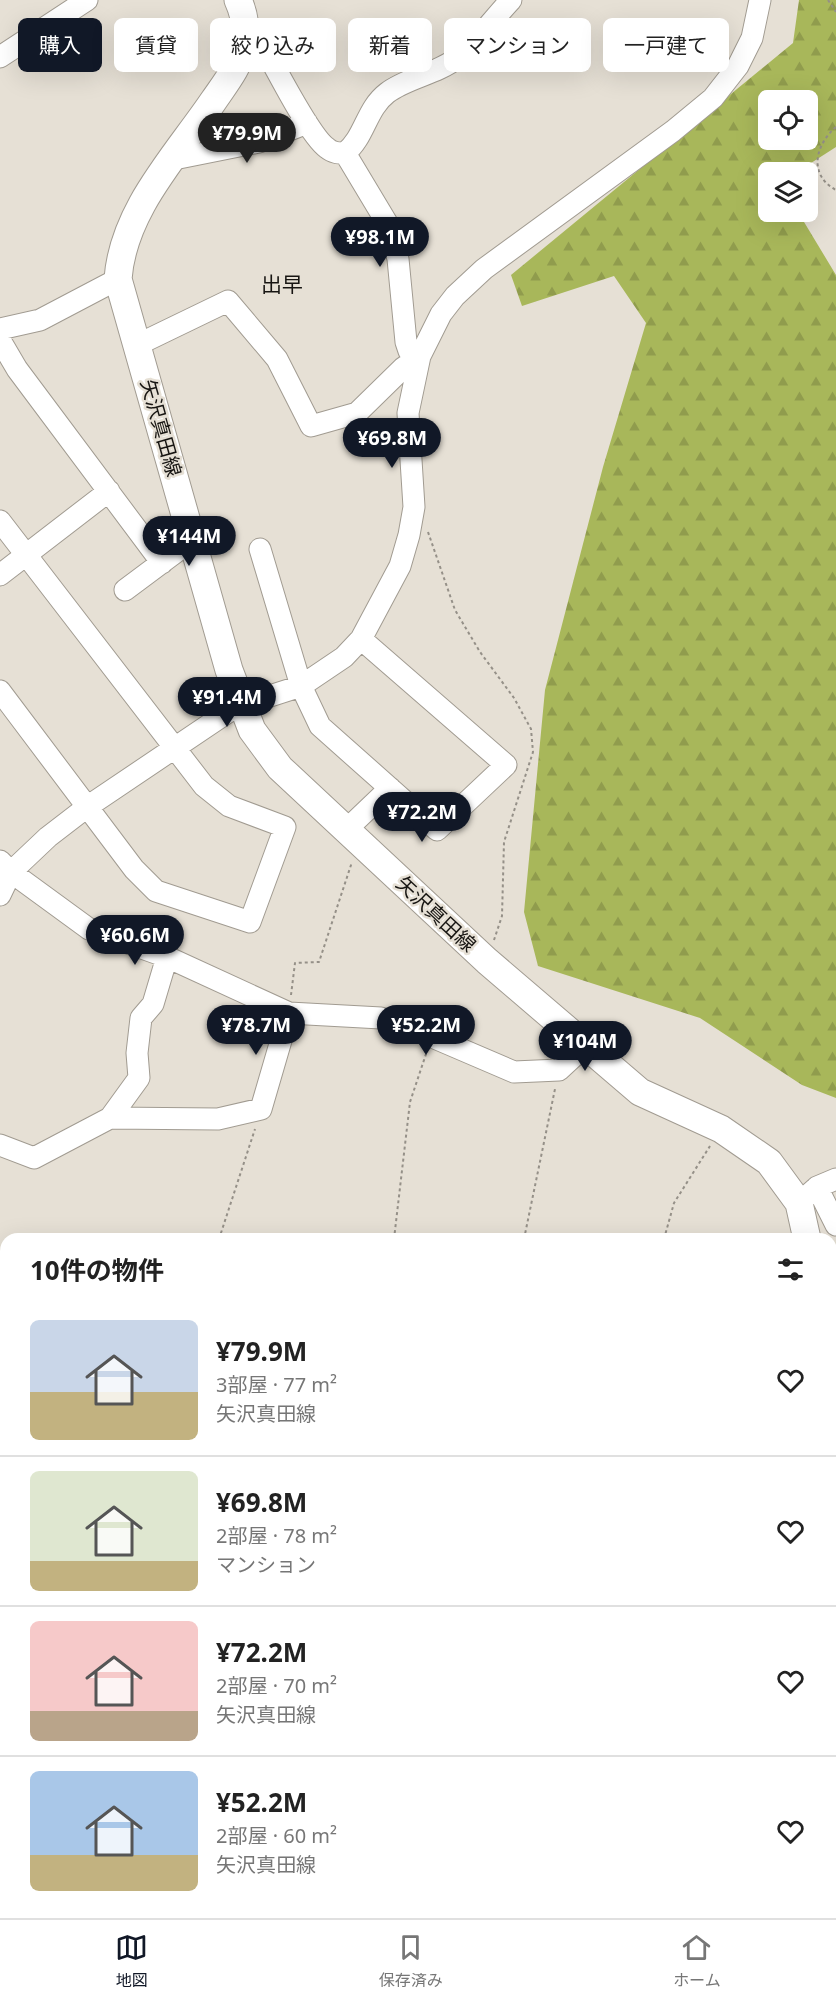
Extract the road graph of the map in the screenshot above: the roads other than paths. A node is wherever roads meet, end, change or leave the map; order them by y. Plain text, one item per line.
1 (87, 0) edge
2 (238, 0) edge
3 (511, 0) edge
4 (760, 0) edge
5 (243, 18) edge
6 (0, 57) edge
7 (232, 72) edge
8 (278, 72) edge
9 (307, 123) junction
10 (345, 153) junction
11 (174, 159) junction
12 (118, 279) junction
13 (0, 329) edge
14 (0, 340) edge
15 (137, 345) junction
16 (420, 356) junction
17 (109, 491) junction
18 (0, 522) edge
19 (192, 540) junction
20 (260, 549) dead end
21 (26, 556) junction
22 (162, 563) junction
23 (0, 575) edge
24 (125, 590) dead end
25 (361, 639) junction
26 (301, 686) junction
27 (0, 691) edge
28 (242, 705) junction
29 (175, 748) junction
30 (390, 788) junction
31 (87, 807) junction
32 (352, 836) junction
33 (5, 867) edge
34 (0, 895) edge
35 (167, 957) junction
36 (289, 1013) junction
37 (586, 1045) junction
38 (110, 1118) junction
39 (0, 1145) edge
40 (817, 1190) edge
41 (836, 1226) edge
42 (808, 1233) edge

1 - 6 street
2 - 5 main road, 矢沢真田線
3 - 10 street
4 - 16 street
7 - 11 main road, 矢沢真田線
8 - 9 street
9 - 10 street
9 - 11 street
10 - 16 street
11 - 12 main road, 矢沢真田線
12 - 13 street
12 - 15 main road, 矢沢真田線
14 - 17 street
15 - 16 street
15 - 19 main road, 矢沢真田線
16 - 25 street
17 - 21 street
17 - 22 street
18 - 21 street
19 - 22 street
19 - 28 main road, 矢沢真田線
20 - 26 street
21 - 23 street
21 - 29 street
22 - 24 street
25 - 26 street
25 - 30 street
26 - 28 street
26 - 30 street
27 - 31 street
28 - 29 street
28 - 32 main road, 矢沢真田線
29 - 31 street
29 - 31 street
30 - 32 street
31 - 33 street
32 - 37 main road, 矢沢真田線
33 - 34 street
33 - 35 street
35 - 36 street
35 - 38 street
36 - 37 street
36 - 38 street
37 - 40 main road, 矢沢真田線
38 - 39 street
40 - 41 street
40 - 42 main road, 矢沢真田線

